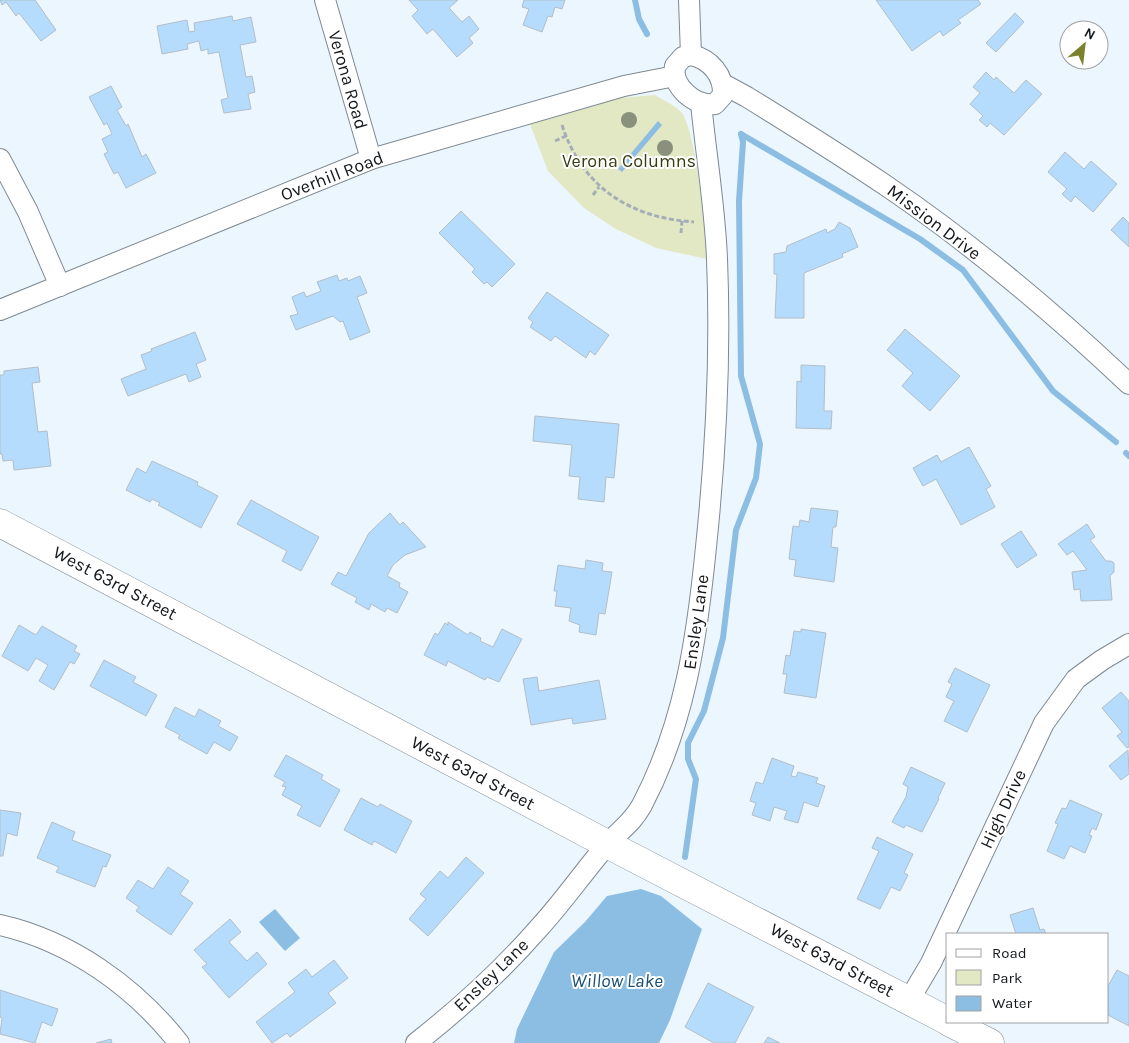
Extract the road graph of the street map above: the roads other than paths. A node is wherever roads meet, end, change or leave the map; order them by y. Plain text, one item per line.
1 (325, 0) edge
2 (689, 0) edge
3 (691, 55) junction
4 (675, 76) junction
5 (723, 84) junction
6 (701, 103) junction
7 (0, 159) edge
8 (371, 159) junction
9 (60, 286) junction
10 (0, 310) edge
11 (1129, 384) edge
12 (0, 523) edge
13 (1129, 644) edge
14 (607, 844) junction
15 (0, 925) edge
16 (909, 1000) junction
17 (946, 1020) edge
18 (952, 1023) edge
19 (179, 1043) edge
20 (416, 1043) edge
21 (990, 1043) edge

1 - 8 street, Verona Road
2 - 3 street
3 - 4 street
3 - 5 street
4 - 6 street
4 - 8 street, Overhill Road
5 - 6 street
5 - 11 street, Mission Drive
6 - 14 street, Ensley Lane
7 - 9 street
8 - 9 street, Overhill Road
9 - 10 street, Overhill Road
12 - 14 main road, West 63rd Street
13 - 16 street, High Drive
14 - 16 main road, West 63rd Street
14 - 20 street, Ensley Lane
15 - 19 street
16 - 17 main road, West 63rd Street
18 - 21 main road, West 63rd Street

